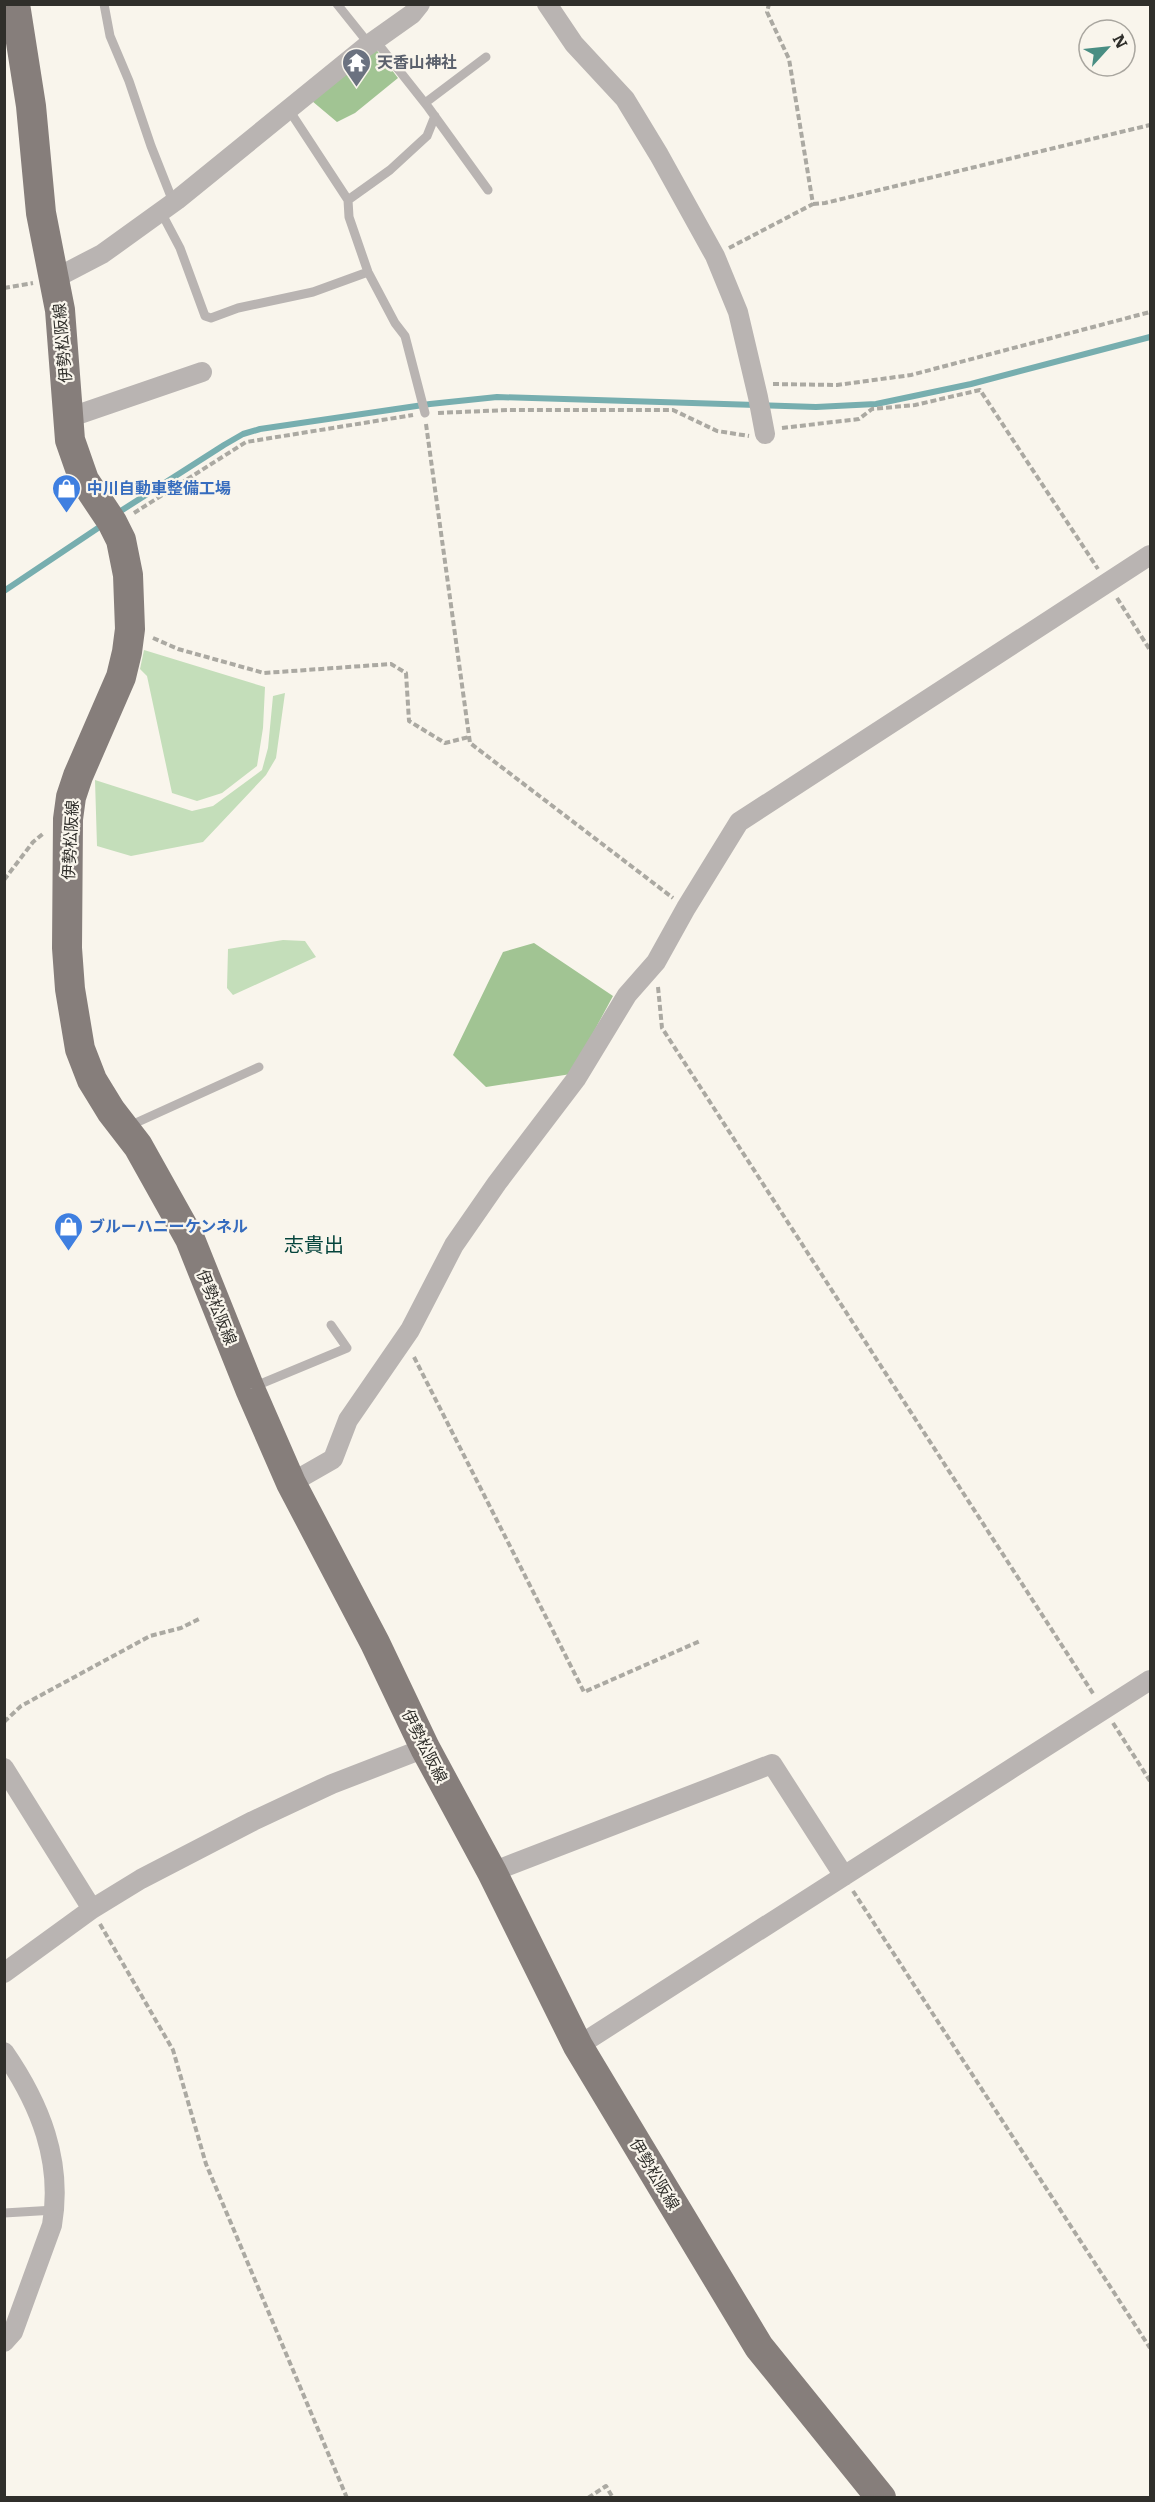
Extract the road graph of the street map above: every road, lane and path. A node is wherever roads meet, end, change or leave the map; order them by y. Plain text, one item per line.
1 (15, 4) edge
2 (104, 4) edge
3 (337, 4) edge
4 (420, 4) edge
5 (547, 4) edge
6 (769, 4) edge
7 (372, 42) junction
8 (486, 57) dead end
9 (425, 103) junction
10 (289, 110) junction
11 (435, 116) junction
12 (1150, 125) edge
13 (488, 190) dead end
14 (177, 200) junction
15 (348, 200) junction
16 (813, 204) junction
17 (161, 212) junction
18 (716, 256) junction
19 (368, 272) junction
20 (54, 279) junction
21 (1150, 312) edge
22 (202, 372) dead end
23 (758, 397) junction
24 (423, 407) junction
25 (68, 418) junction
26 (765, 434) junction
27 (110, 520) junction
28 (1150, 555) edge
29 (1108, 583) junction
30 (130, 629) junction
31 (1150, 650) edge
32 (469, 737) junction
33 (33, 842) dead end
34 (4, 880) edge
35 (686, 908) junction
36 (656, 962) junction
37 (259, 1067) dead end
38 (124, 1129) junction
39 (331, 1325) dead end
40 (404, 1338) junction
41 (250, 1389) junction
42 (291, 1483) junction
43 (201, 1618) dead end
44 (700, 1641) dead end
45 (1150, 1680) edge
46 (1105, 1710) junction
47 (4, 1722) edge
48 (425, 1748) junction
49 (4, 1768) edge
50 (1150, 1781) edge
51 (492, 1872) junction
52 (844, 1876) junction
53 (93, 1909) junction
54 (4, 1973) edge
55 (578, 2046) junction
56 (4, 2052) edge
57 (55, 2210) junction
58 (4, 2213) edge
59 (4, 2342) edge
60 (1150, 2348) edge
61 (347, 2498) edge
62 (588, 2498) edge
63 (613, 2498) edge
64 (881, 2498) edge

1 - 20 main road, 伊勢松阪線
2 - 14 lane
3 - 7 lane
4 - 7 street
5 - 18 street
6 - 16 path
7 - 9 lane
7 - 10 street
8 - 9 lane
9 - 11 lane
10 - 14 street
10 - 15 lane
11 - 13 lane
11 - 15 lane
12 - 16 path
14 - 17 street
15 - 19 lane
16 - 18 path
17 - 19 lane
17 - 20 street
18 - 23 street
19 - 24 lane
20 - 25 main road, 伊勢松阪線
21 - 23 path
22 - 25 street
23 - 26 street
24 - 26 path
24 - 27 path
24 - 32 path
25 - 27 main road, 伊勢松阪線
26 - 29 path
27 - 30 main road, 伊勢松阪線
28 - 29 street
29 - 31 path
29 - 35 street
30 - 32 path
30 - 38 main road, 伊勢松阪線
32 - 35 path
33 - 34 path
35 - 36 street
36 - 40 street
36 - 46 path
37 - 38 lane
38 - 41 main road, 伊勢松阪線
39 - 41 lane
40 - 42 street
40 - 44 path
41 - 42 main road, 伊勢松阪線
42 - 48 main road, 伊勢松阪線
43 - 47 path
45 - 46 street
46 - 50 path
46 - 52 street
48 - 51 main road, 伊勢松阪線
48 - 53 street
49 - 53 street
51 - 52 street
51 - 55 main road, 伊勢松阪線
52 - 55 street
52 - 60 path
53 - 54 street
53 - 61 path
55 - 64 main road, 伊勢松阪線
56 - 57 street
57 - 58 lane
57 - 59 street
62 - 63 path

